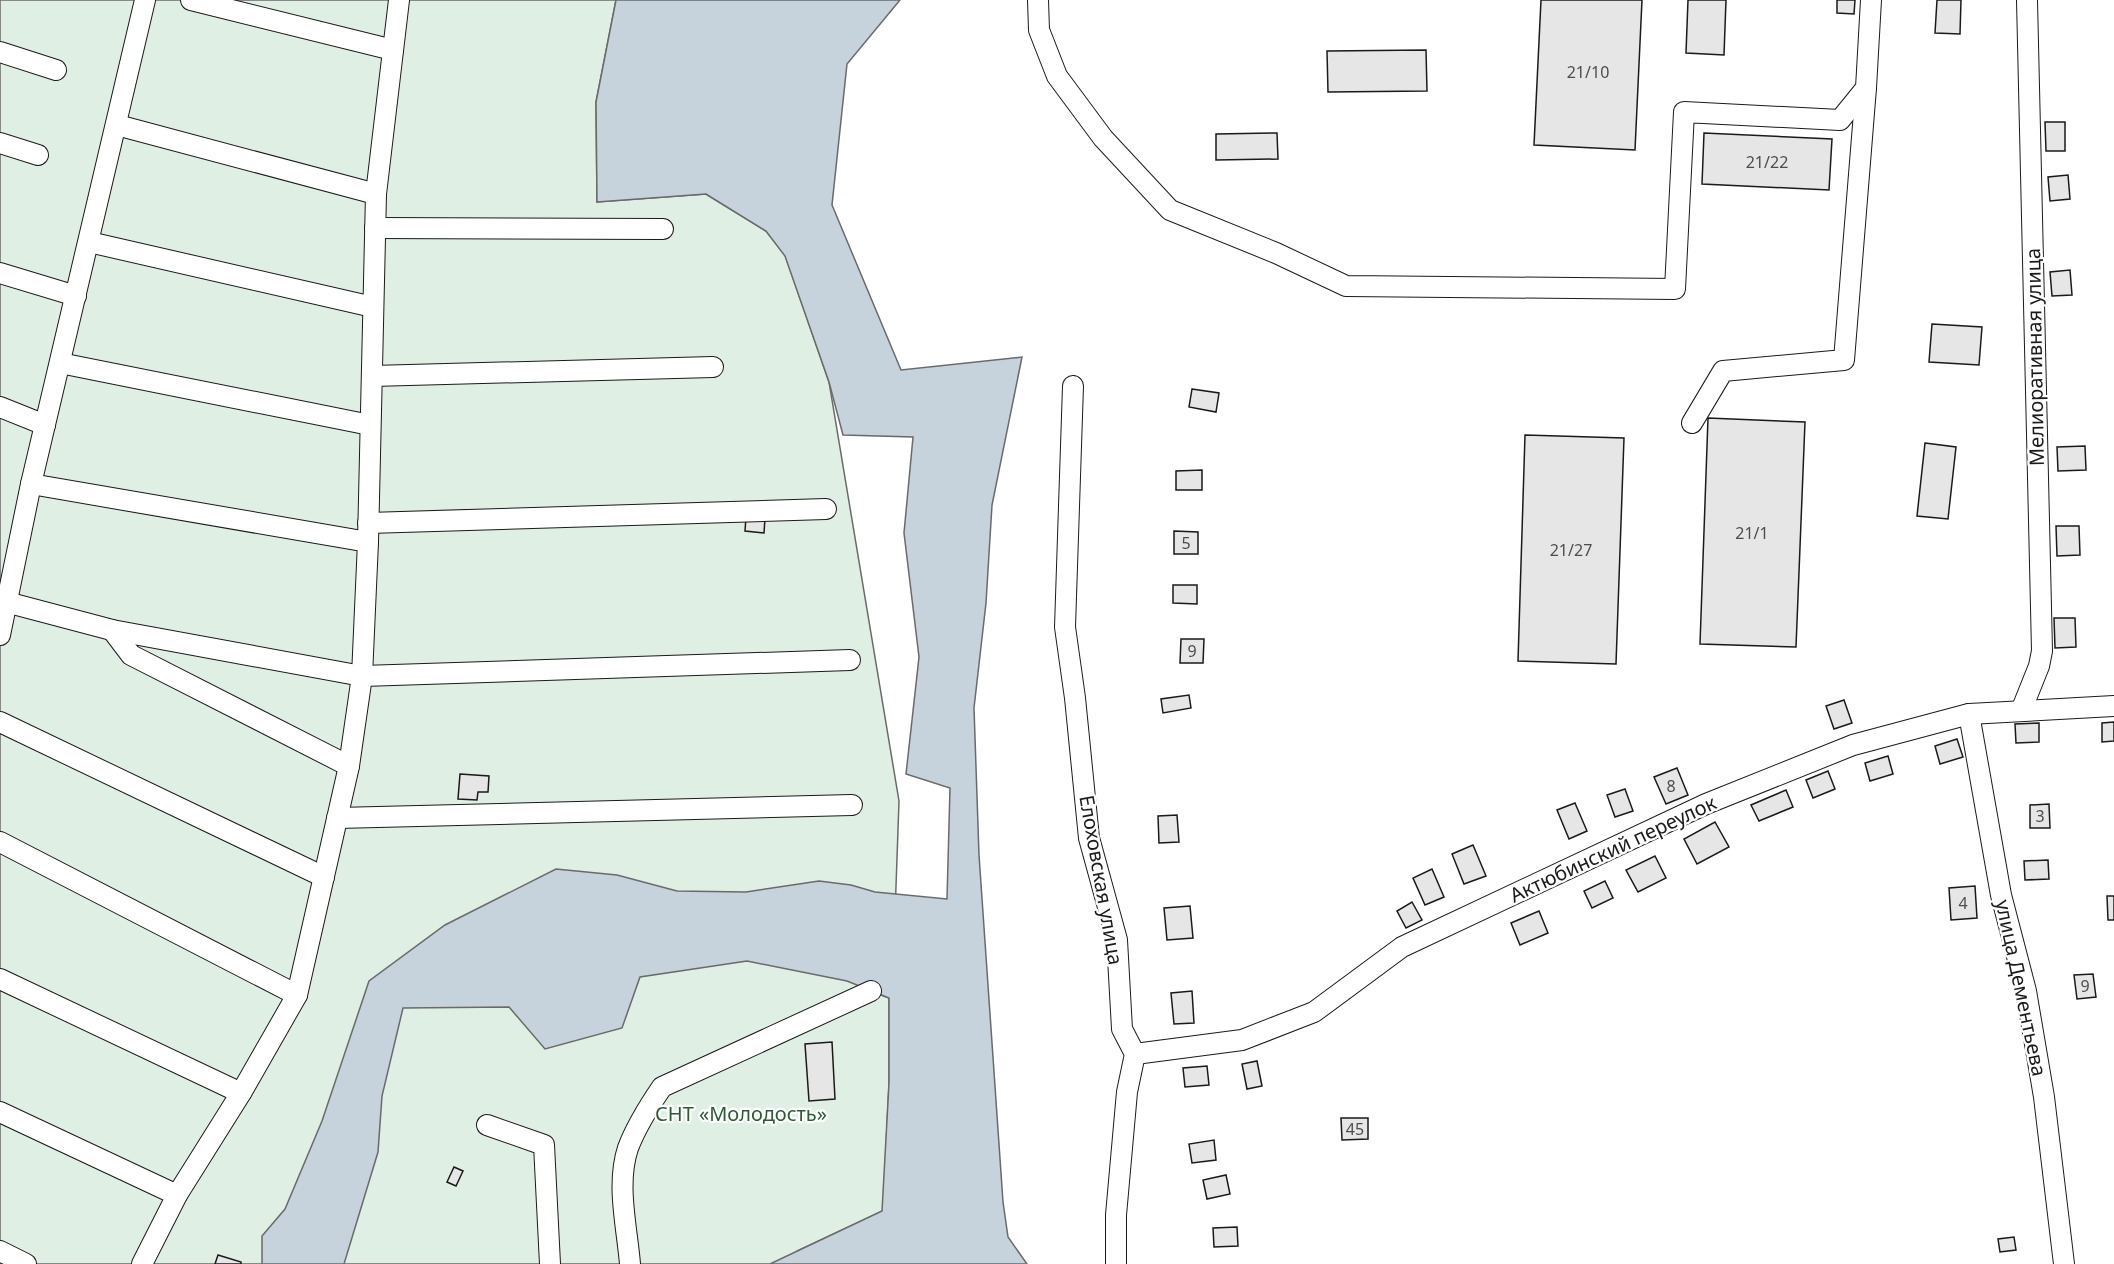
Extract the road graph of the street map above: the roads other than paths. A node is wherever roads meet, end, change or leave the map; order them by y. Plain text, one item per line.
1 (145, 0) edge
2 (190, 0) edge
3 (399, 0) edge
4 (1038, 0) edge
5 (1871, 0) edge
6 (2027, 0) edge
7 (393, 50) junction
8 (0, 52) edge
9 (56, 70) dead end
10 (1866, 88) junction
11 (117, 125) junction
12 (0, 143) edge
13 (38, 155) dead end
14 (376, 194) junction
15 (375, 228) junction
16 (663, 229) dead end
17 (88, 242) junction
18 (0, 273) edge
19 (76, 296) junction
20 (373, 308) junction
21 (60, 363) junction
22 (713, 367) dead end
23 (372, 376) junction
24 (1073, 386) dead end
25 (0, 407) edge
26 (1692, 423) dead end
27 (45, 425) junction
28 (370, 425) junction
29 (31, 484) junction
30 (826, 509) dead end
31 (368, 532) junction
32 (6, 570) edge
33 (6, 602) junction
34 (112, 630) junction
35 (0, 634) edge
36 (850, 660) dead end
37 (362, 676) junction
38 (2114, 706) edge
39 (2021, 711) junction
40 (1969, 714) junction
41 (0, 722) edge
42 (349, 766) junction
43 (852, 805) dead end
44 (337, 818) junction
45 (0, 842) edge
46 (324, 877) junction
47 (0, 979) edge
48 (871, 991) dead end
49 (297, 995) junction
50 (1135, 1054) junction
51 (241, 1093) junction
52 (0, 1113) edge
53 (487, 1125) dead end
54 (177, 1195) junction
55 (0, 1251) edge
56 (26, 1264) edge
57 (142, 1264) edge
58 (550, 1264) edge
59 (630, 1264) edge
60 (1116, 1264) edge
61 (2064, 1264) edge

1 - 11 street
2 - 7 street
3 - 7 street
4 - 10 street
5 - 10 street
6 - 39 street, Мелиоративная улица
7 - 14 street
8 - 9 street
10 - 26 street
11 - 14 street
11 - 17 street
12 - 13 street
14 - 15 street
15 - 16 street
15 - 20 street
17 - 19 street
17 - 20 street
18 - 19 street
19 - 21 street
20 - 23 street
21 - 27 street
21 - 28 street
22 - 23 street
23 - 28 street
24 - 50 street, Елоховская улица
25 - 27 street
27 - 29 street
28 - 31 street
29 - 31 street
29 - 32 street
30 - 31 street
31 - 37 street
32 - 33 street
33 - 34 street
33 - 35 street
34 - 37 street
34 - 42 street
36 - 37 street
37 - 42 street
38 - 39 street, Актюбинский переулок
39 - 40 street, Актюбинский переулок
40 - 50 street, Актюбинский переулок
40 - 61 street, улица Дементьева
41 - 46 street
42 - 44 street
43 - 44 street
44 - 46 street
45 - 49 street
46 - 49 street
47 - 51 street
48 - 59 street
49 - 51 street
50 - 60 street
51 - 54 street
52 - 54 street
53 - 58 street
54 - 57 street
55 - 56 street

